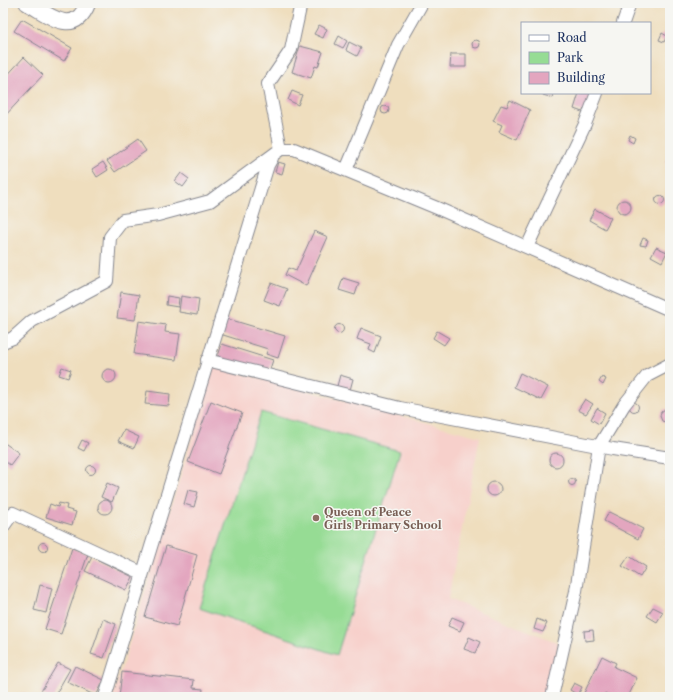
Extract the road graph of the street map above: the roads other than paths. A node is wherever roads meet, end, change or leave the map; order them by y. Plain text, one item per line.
1 (27, 3) edge
2 (88, 3) edge
3 (301, 3) edge
4 (422, 3) edge
5 (630, 3) edge
6 (623, 22) edge
7 (597, 94) edge
8 (278, 152) junction
9 (346, 170) junction
10 (527, 247) junction
11 (670, 310) edge
12 (3, 342) edge
13 (207, 360) junction
14 (670, 364) edge
15 (599, 446) junction
16 (670, 458) edge
17 (3, 527) edge
18 (142, 573) junction
19 (105, 697) edge
20 (552, 697) edge

1 - 2 street
3 - 8 street
4 - 9 street
5 - 6 street
7 - 10 street
8 - 9 street
8 - 12 street
8 - 13 street
9 - 10 street
10 - 11 street
13 - 15 street
13 - 18 street
14 - 15 street
15 - 16 street
15 - 20 street
17 - 18 street
18 - 19 street

